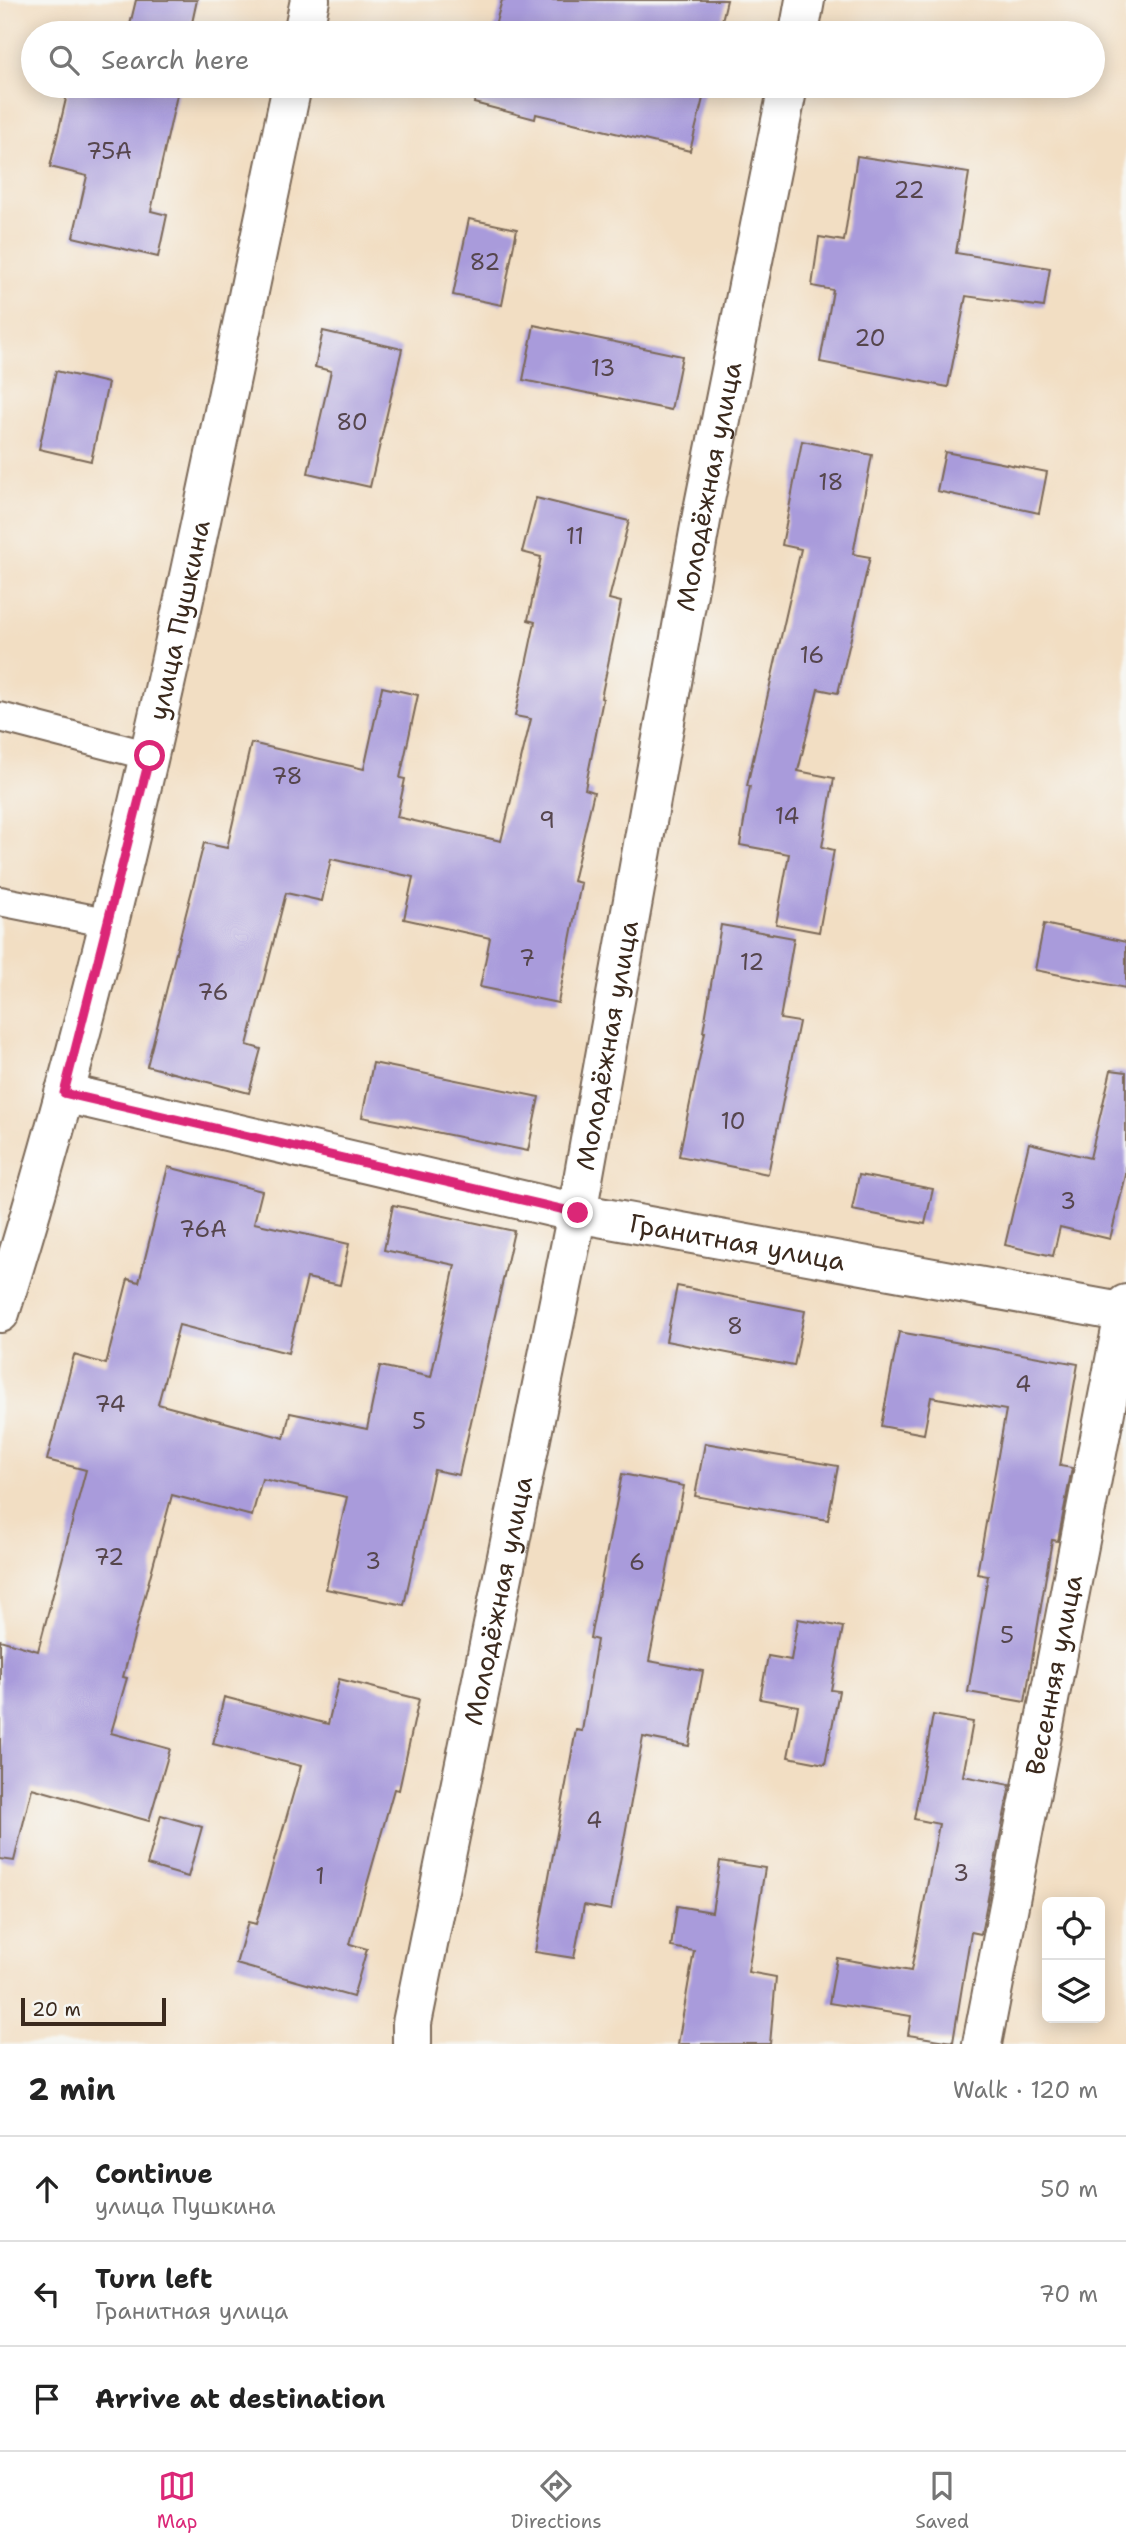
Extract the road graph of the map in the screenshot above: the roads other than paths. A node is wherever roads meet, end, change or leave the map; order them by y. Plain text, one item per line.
1 (310, 0) edge
2 (805, 0) edge
3 (306, 21) edge
4 (801, 21) edge
5 (289, 98) edge
6 (786, 98) edge
7 (0, 717) edge
8 (150, 756) junction
9 (0, 901) edge
10 (110, 923) junction
11 (64, 1093) junction
12 (578, 1213) junction
13 (7, 1264) edge
14 (1125, 1310) edge
15 (0, 1312) edge
16 (412, 2044) edge
17 (982, 2044) edge

1 - 3 street
2 - 4 street
5 - 8 street, улица Пушкина
6 - 12 street, Молодёжная улица
7 - 8 lane
8 - 10 street, улица Пушкина
9 - 10 lane
10 - 11 street, улица Пушкина
11 - 12 street, Гранитная улица
11 - 13 street, улица Пушкина
12 - 14 street, Гранитная улица
12 - 16 street, Молодёжная улица
13 - 15 street, улица Пушкина
14 - 17 street, Весенняя улица

